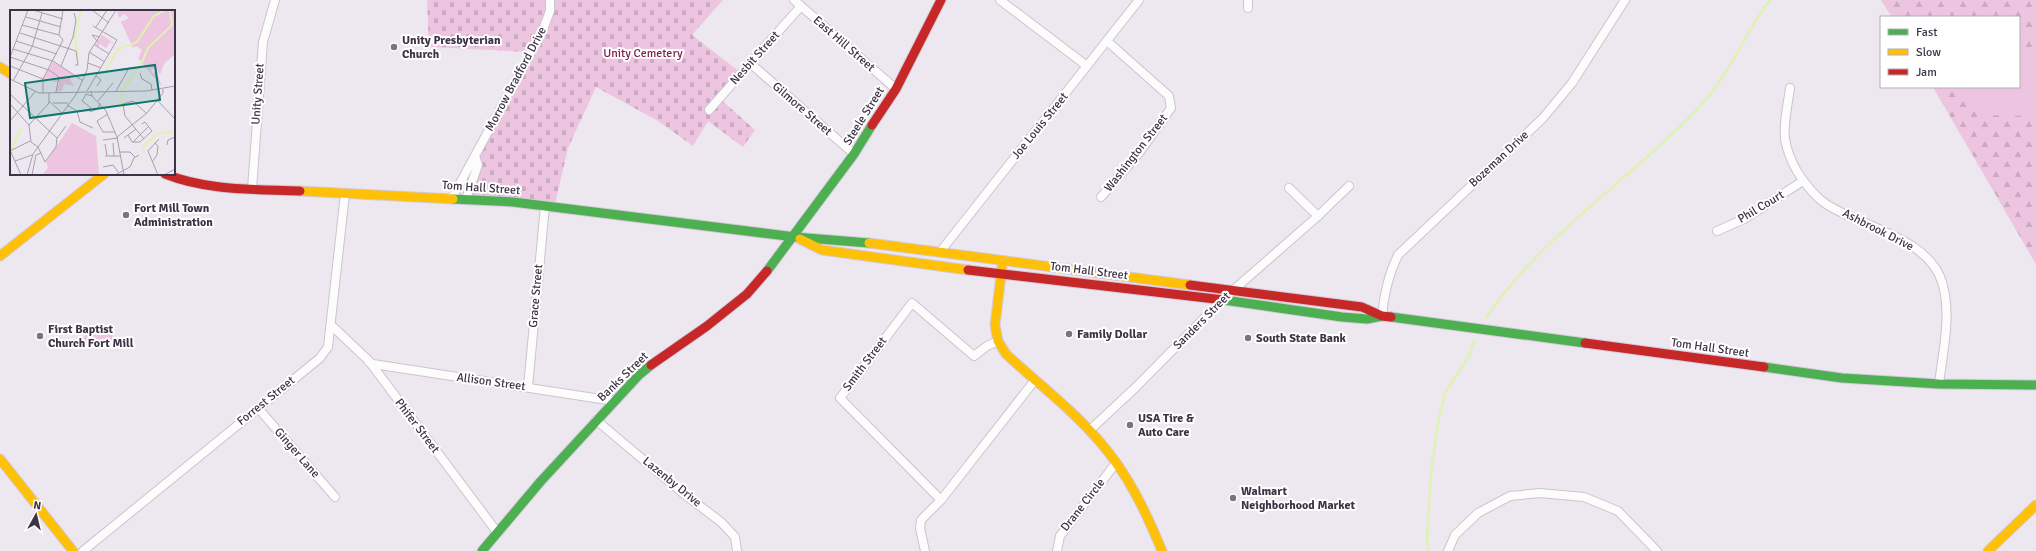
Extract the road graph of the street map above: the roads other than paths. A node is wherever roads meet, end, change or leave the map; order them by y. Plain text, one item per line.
1 (275, 0) edge
2 (550, 0) edge
3 (794, 0) edge
4 (941, 0) edge
5 (1000, 0) edge
6 (1139, 0) edge
7 (1625, 0) edge
8 (800, 6) junction
9 (1107, 41) junction
10 (750, 63) junction
11 (1087, 66) junction
12 (0, 67) edge
13 (10, 73) edge
14 (1790, 88) dead end
15 (896, 89) junction
16 (709, 110) dead end
17 (854, 154) junction
18 (475, 156) junction
19 (103, 175) edge
20 (168, 175) edge
21 (1803, 181) junction
22 (1349, 186) dead end
23 (1289, 188) dead end
24 (252, 189) junction
25 (345, 194) junction
26 (1101, 197) dead end
27 (452, 198) junction
28 (466, 199) junction
29 (545, 206) junction
30 (1318, 216) junction
31 (1717, 231) dead end
32 (795, 237) junction
33 (940, 252) junction
34 (0, 256) edge
35 (1003, 262) junction
36 (1000, 274) junction
37 (1232, 291) junction
38 (1222, 300) junction
39 (1382, 316) junction
40 (331, 325) junction
41 (998, 341) junction
42 (369, 361) junction
43 (1035, 380) junction
44 (1939, 384) junction
45 (2036, 385) edge
46 (528, 387) junction
47 (614, 401) junction
48 (258, 408) junction
49 (596, 420) junction
50 (1090, 430) junction
51 (0, 458) edge
52 (1116, 463) junction
53 (335, 498) dead end
54 (941, 500) junction
55 (2036, 504) edge
56 (497, 532) junction
57 (1989, 550) edge
58 (73, 551) edge
59 (83, 551) edge
60 (482, 551) edge
61 (737, 551) edge
62 (925, 551) edge
63 (1057, 551) edge
64 (1162, 551) edge
65 (1448, 551) edge
66 (1657, 551) edge

1 - 24 street, Unity Street
2 - 18 street, Morrow Bradford Drive
3 - 8 street, East Hill Street
4 - 15 main road, Steele Street
5 - 11 street
6 - 9 street, Joe Louis Street
7 - 39 street, Bozeman Drive
8 - 10 street, Nesbit Street
8 - 15 street, East Hill Street
9 - 11 street, Joe Louis Street
9 - 26 street, Washington Street
10 - 16 street, Nesbit Street
10 - 17 street, Gilmore Street
11 - 33 street, Joe Louis Street
12 - 13 main road
14 - 21 street, Ashbrook Drive
15 - 17 main road, Steele Street
17 - 32 main road, Steele Street
18 - 27 street, Morrow Bradford Drive
18 - 28 street, Morrow Bradford Drive
19 - 34 main road
20 - 24 main road, Tom Hall Street
21 - 31 street, Phil Court
21 - 44 street, Ashbrook Drive
22 - 30 street, Sanders Street
23 - 30 street
24 - 25 main road, Tom Hall Street
25 - 27 main road, Tom Hall Street
25 - 40 street, Forrest Street
27 - 28 main road, Tom Hall Street
28 - 29 main road, Tom Hall Street
29 - 32 main road, Tom Hall Street
29 - 46 street, Grace Street
30 - 37 street, Sanders Street
32 - 33 main road, Tom Hall Street
32 - 36 main road, Tom Hall Street
32 - 47 main road, Banks Street
33 - 35 main road, Tom Hall Street
35 - 36 main road
35 - 37 main road, Tom Hall Street
36 - 38 main road, Tom Hall Street
36 - 41 main road
37 - 38 street, Sanders Street
37 - 39 main road, Tom Hall Street
38 - 39 main road, Tom Hall Street
38 - 50 street, Sanders Street
39 - 44 main road, Tom Hall Street
40 - 42 street, Phifer Street
40 - 48 street, Forrest Street
41 - 43 main road
41 - 54 street, Smith Street
42 - 46 street, Allison Street
42 - 56 street, Phifer Street
43 - 50 main road
43 - 54 street
44 - 45 main road, Tom Hall Street
46 - 47 street, Allison Street
47 - 49 main road, Banks Street
48 - 53 street, Ginger Lane
48 - 59 street, Forrest Street
49 - 56 main road, Banks Street
49 - 61 street, Lazenby Drive
50 - 52 main road
51 - 58 main road
52 - 63 street, Drane Circle
52 - 64 main road
54 - 62 street
55 - 57 main road
56 - 60 main road, Banks Street
65 - 66 street

